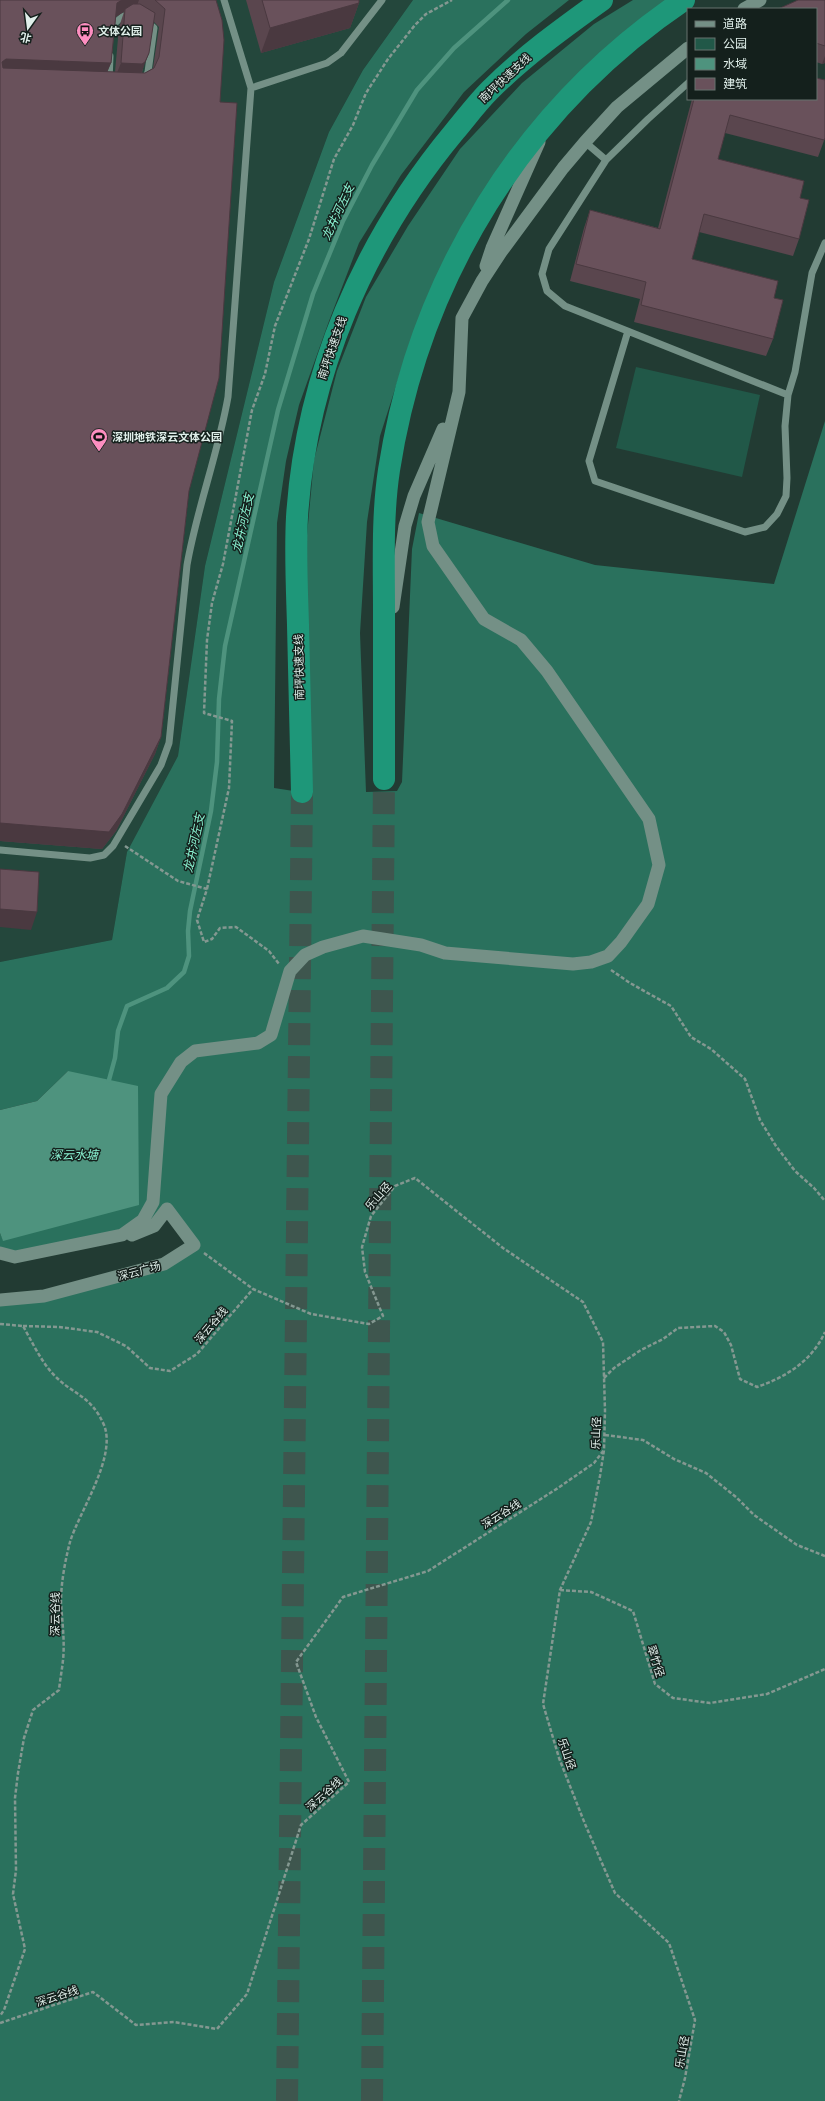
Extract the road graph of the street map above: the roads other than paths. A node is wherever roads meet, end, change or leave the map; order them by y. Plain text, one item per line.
1 (224, 0) edge
2 (382, 0) edge
3 (602, 0) edge
4 (684, 0) edge
5 (760, 0) edge
6 (747, 8) edge
7 (687, 49) edge
8 (687, 84) edge
9 (109, 85) edge
10 (137, 86) edge
11 (251, 88) junction
12 (550, 117) junction
13 (585, 142) junction
14 (606, 160) junction
15 (825, 244) edge
16 (482, 281) junction
17 (628, 331) junction
18 (459, 392) junction
19 (788, 395) junction
20 (384, 668) junction
21 (384, 779) tunnel mouth
22 (302, 792) tunnel mouth
23 (0, 850) edge
24 (0, 1252) edge
25 (0, 1256) edge
26 (0, 1300) edge

1 - 11 lane
2 - 11 lane
3 - 22 highway, 南坪快速支线
4 - 12 highway
5 - 6 street
7 - 13 street
8 - 14 lane
9 - 10 lane
11 - 23 lane
12 - 16 street
12 - 20 highway
13 - 14 lane
13 - 16 street
14 - 17 lane
15 - 19 lane
16 - 18 street
17 - 19 lane
17 - 19 lane
18 - 20 street
18 - 24 street
20 - 21 highway
25 - 26 street, 深云广场

